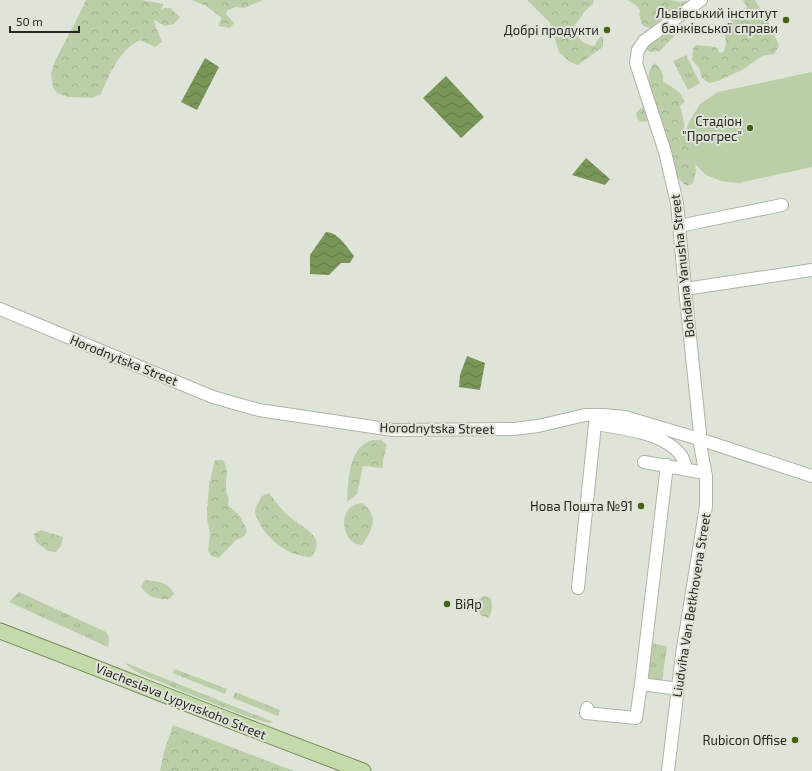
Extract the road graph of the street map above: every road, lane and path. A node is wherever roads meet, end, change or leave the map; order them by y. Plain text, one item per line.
1 (701, 0) edge
2 (782, 205) dead end
3 (679, 226) junction
4 (812, 270) edge
5 (685, 289) junction
6 (0, 310) edge
7 (595, 420) junction
8 (699, 439) junction
9 (644, 462) dead end
10 (667, 465) junction
11 (686, 469) junction
12 (705, 473) junction
13 (812, 476) edge
14 (578, 588) dead end
15 (0, 631) edge
16 (641, 684) junction
17 (672, 688) dead end
18 (587, 708) dead end
19 (636, 718) junction
20 (621, 722) dead end
21 (363, 771) edge
22 (668, 771) edge

1 - 3 street, Bohdana Yanusha Street
2 - 3 street
3 - 5 street, Bohdana Yanusha Street
4 - 5 street
5 - 8 street, Bohdana Yanusha Street
6 - 7 street, Horodnytska Street
7 - 8 street, Horodnytska Street
7 - 11 street
7 - 14 street
8 - 12 street, Liudviha Van Betkhovena Street
8 - 13 street, Horodnytska Street
9 - 10 street
10 - 11 street
10 - 16 street
11 - 12 street
12 - 22 street, Liudviha Van Betkhovena Street
15 - 21 main road, Viacheslava Lypynskoho Street
16 - 17 street
16 - 19 street
18 - 19 street
19 - 20 street

